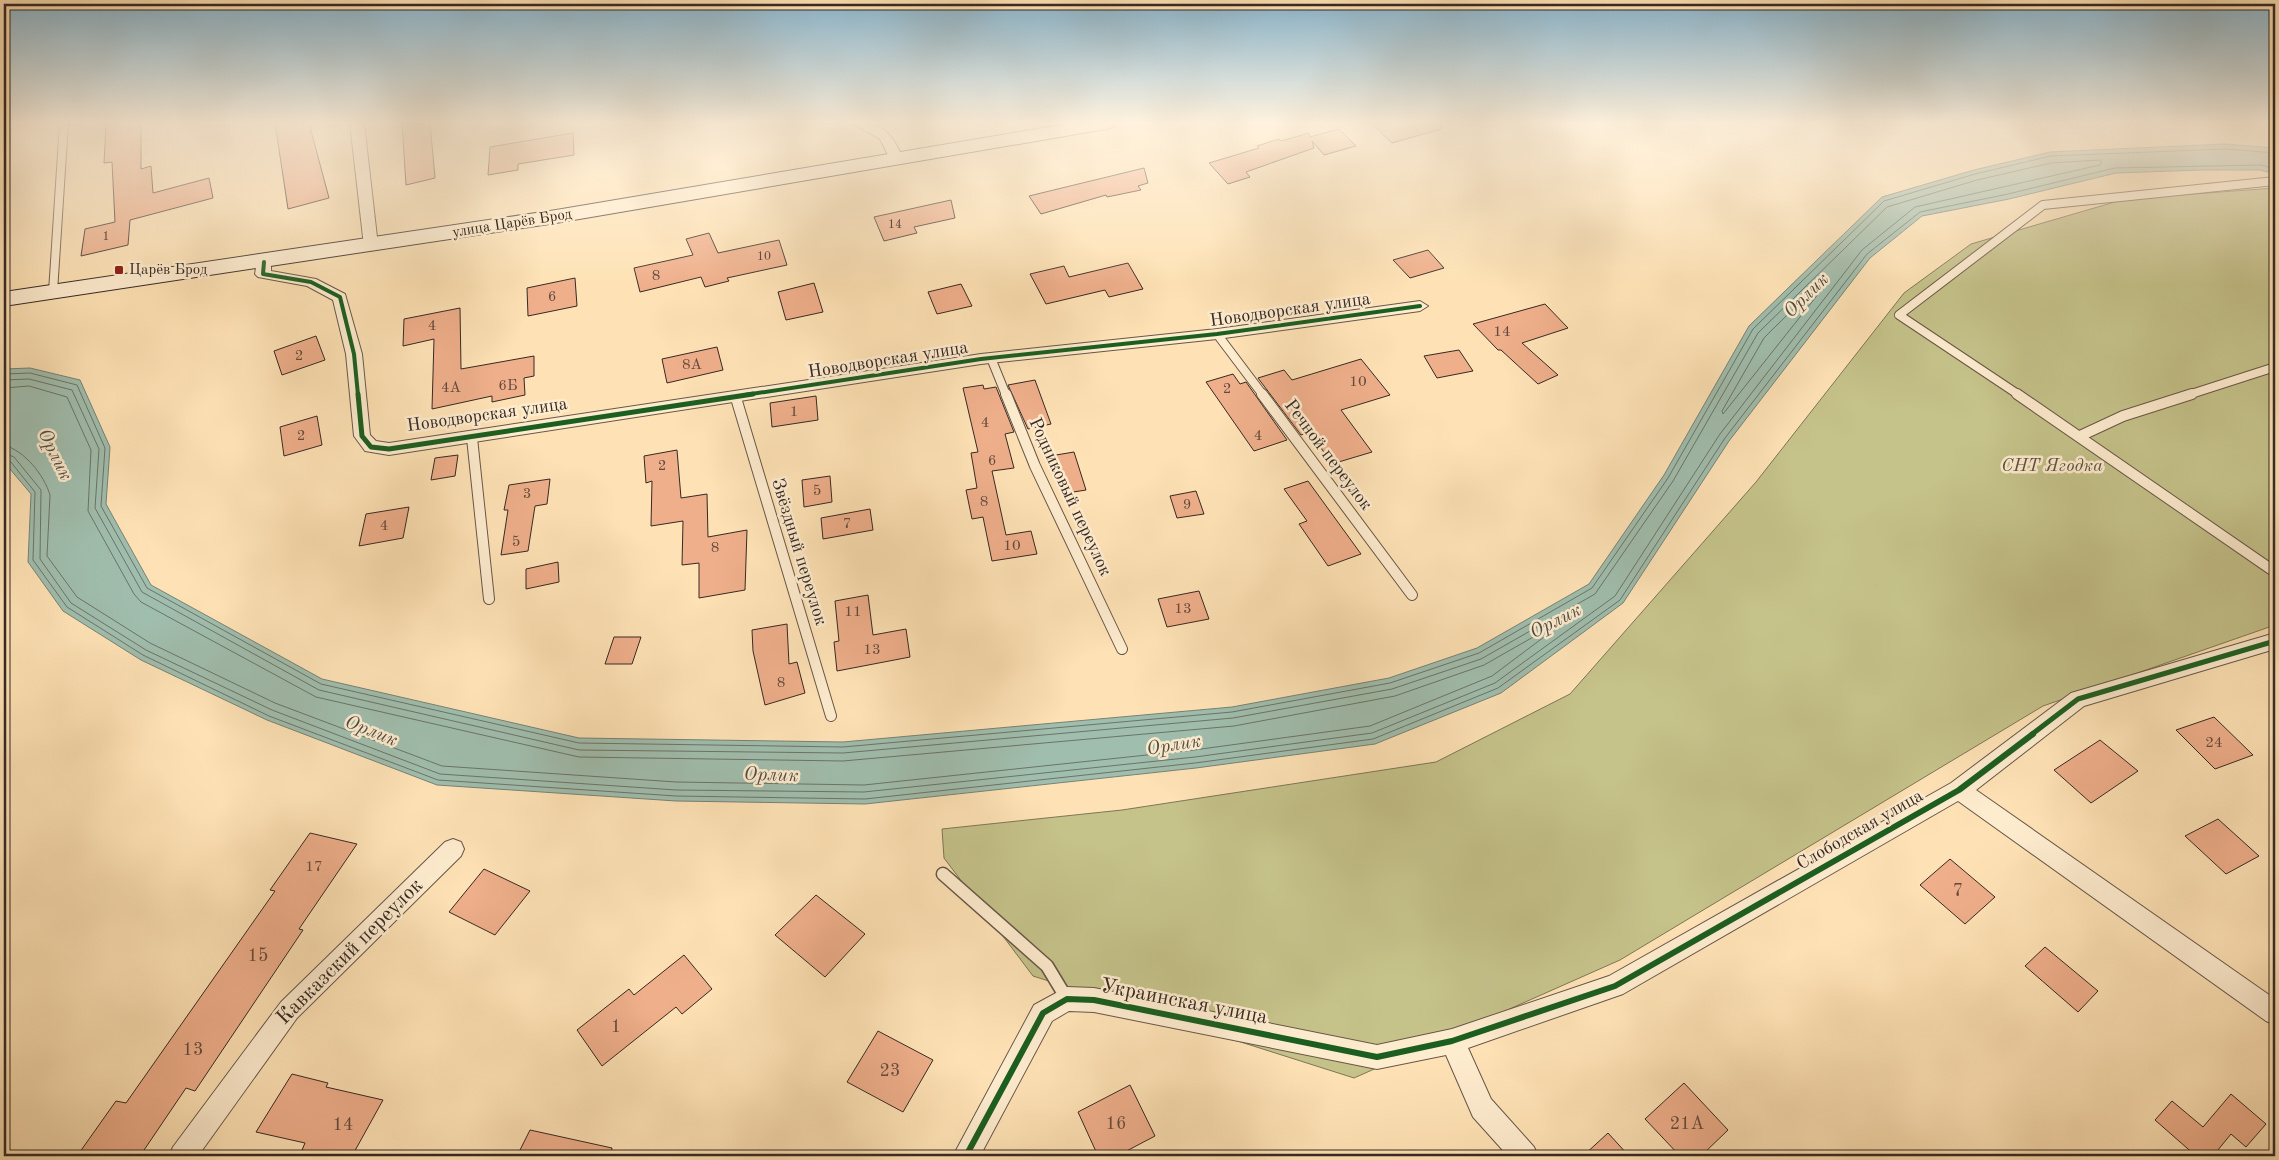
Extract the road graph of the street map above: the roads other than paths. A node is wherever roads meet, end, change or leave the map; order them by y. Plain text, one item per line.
1 (60, 177) edge
2 (363, 177) edge
3 (798, 177) edge
4 (2275, 181) edge
5 (371, 246) junction
6 (264, 262) junction
7 (53, 292) junction
8 (4, 299) edge
9 (1420, 306) dead end
10 (1217, 334) junction
11 (991, 358) junction
12 (2275, 367) edge
13 (736, 398) junction
14 (2080, 436) junction
15 (472, 438) junction
16 (2275, 572) edge
17 (1412, 595) dead end
18 (489, 599) dead end
19 (2275, 641) edge
20 (1122, 649) dead end
21 (831, 716) dead end
22 (1959, 790) junction
23 (453, 849) dead end
24 (943, 874) dead end
25 (1067, 999) junction
26 (2275, 1013) edge
27 (1452, 1041) junction
28 (182, 1156) edge
29 (966, 1156) edge
30 (1525, 1156) edge

1 - 7 lane
2 - 5 street
3 - 5 street, улица Царёв Брод
4 - 14 lane
5 - 6 street, улица Царёв Брод
6 - 7 street, улица Царёв Брод
6 - 15 street, Новодворская улица
7 - 8 street, улица Царёв Брод
9 - 10 street, Новодворская улица
10 - 11 street, Новодворская улица
10 - 17 lane, Речной переулок
11 - 13 street, Новодворская улица
11 - 20 lane, Родниковый переулок
12 - 14 lane
13 - 15 street, Новодворская улица
13 - 21 lane, Звёздный переулок
14 - 16 lane
15 - 18 lane
19 - 22 street, Слободская улица
22 - 26 street
22 - 27 street, Слободская улица
23 - 28 street, Кавказский переулок
24 - 25 lane
25 - 27 street, Украинская улица
25 - 29 street
27 - 30 street

